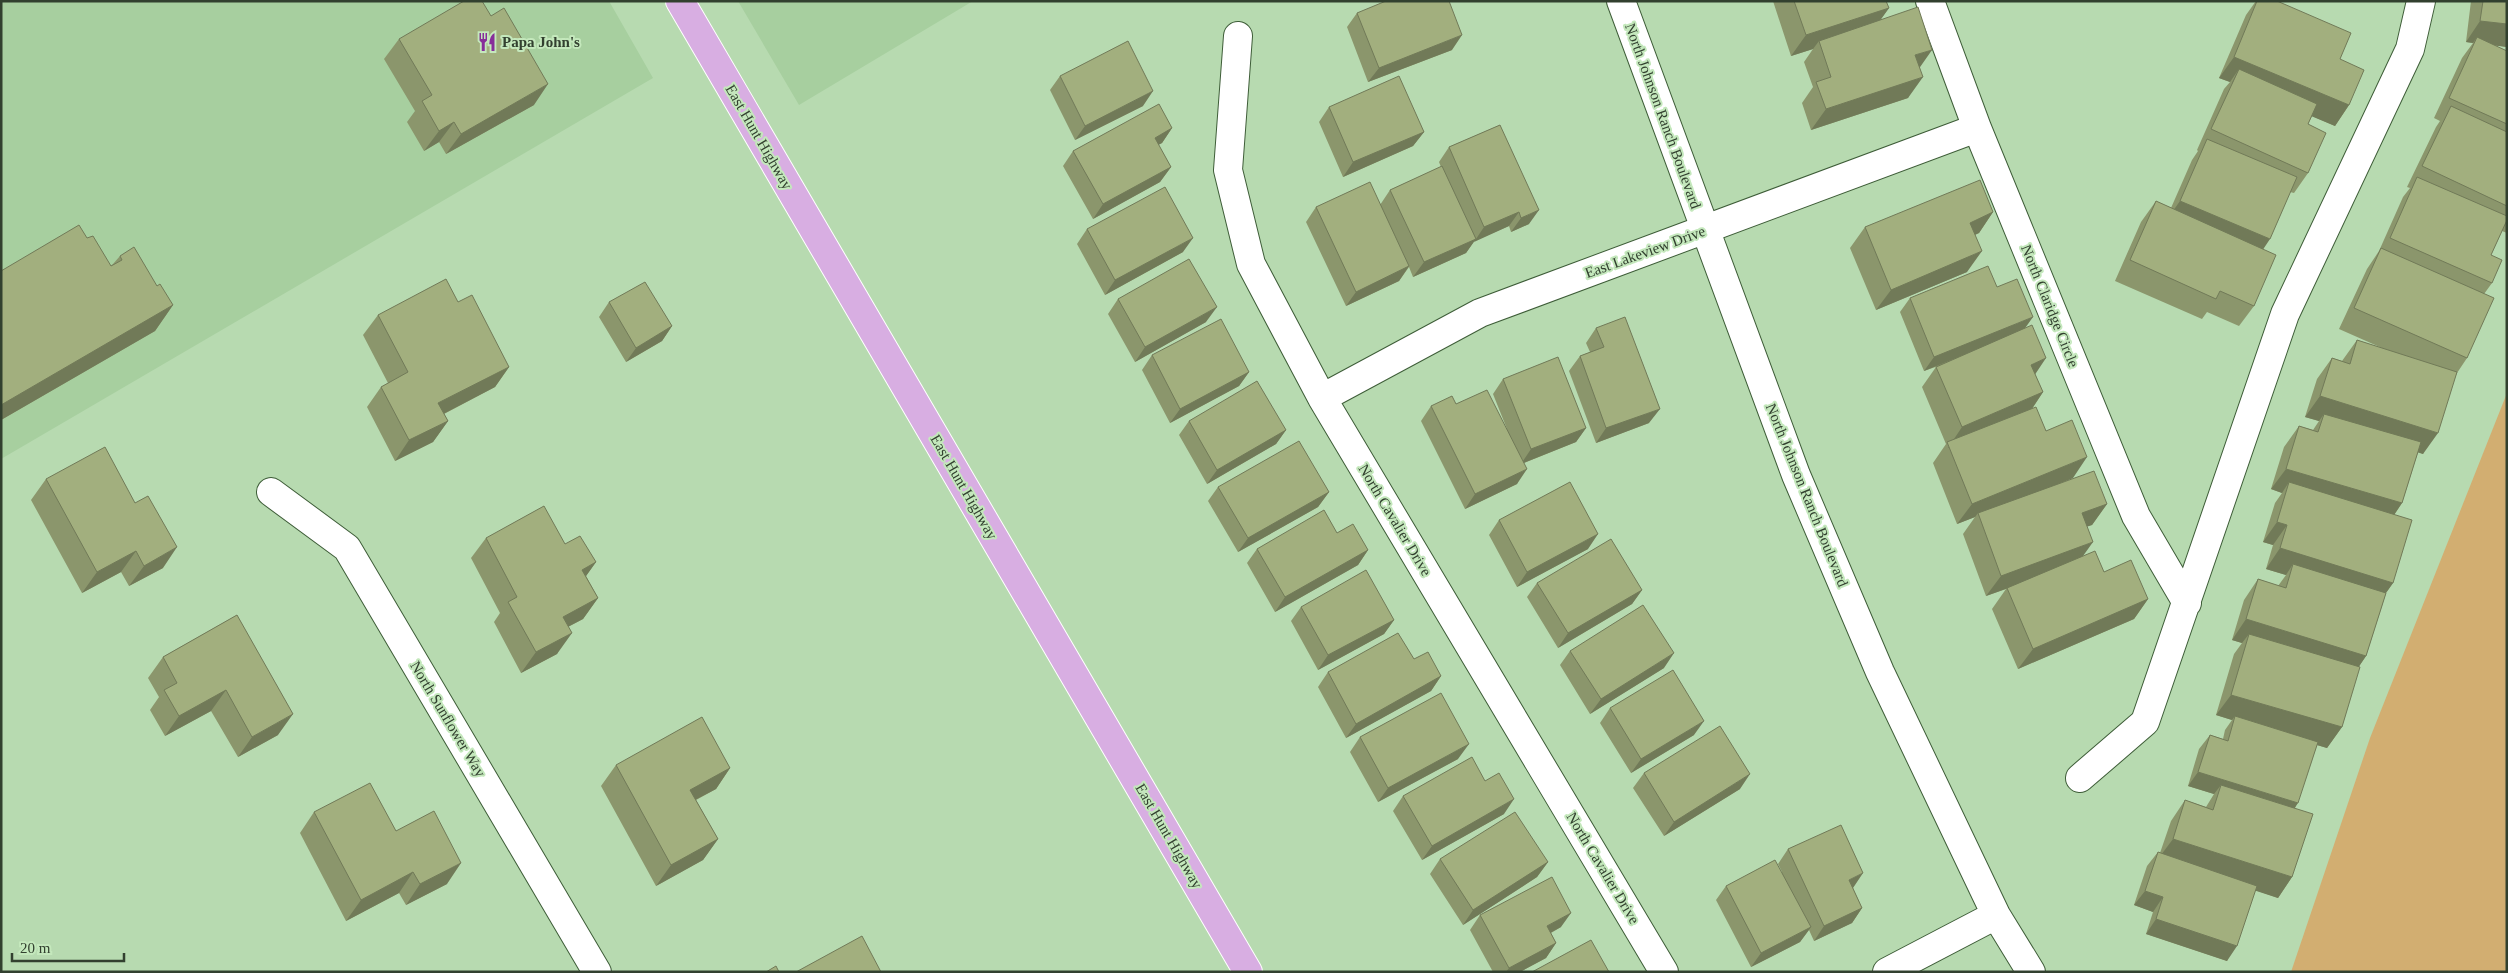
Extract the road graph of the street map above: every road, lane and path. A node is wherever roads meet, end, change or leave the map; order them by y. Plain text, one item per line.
1 (680, 1) edge
2 (1621, 1) edge
3 (1930, 1) edge
4 (2420, 1) edge
5 (1238, 36) dead end
6 (1977, 128) junction
7 (1705, 230) junction
8 (1322, 398) junction
9 (270, 492) dead end
10 (2187, 603) junction
11 (2080, 778) dead end
12 (1996, 914) junction
13 (597, 972) edge
14 (1248, 972) edge
15 (1664, 972) edge
16 (1887, 972) edge
17 (2031, 972) edge

1 - 14 main road, East Hunt Highway
2 - 7 street, North Johnson Ranch Boulevard
3 - 6 street, North Claridge Circle
4 - 10 street
5 - 8 street, North Cavalier Drive
6 - 7 street, East Lakeview Drive
6 - 10 street, North Claridge Circle
7 - 8 street, East Lakeview Drive
7 - 12 street, North Johnson Ranch Boulevard
8 - 15 street, North Cavalier Drive
9 - 13 street, North Sunflower Way
10 - 11 street
12 - 16 street
12 - 17 street, North Johnson Ranch Boulevard

